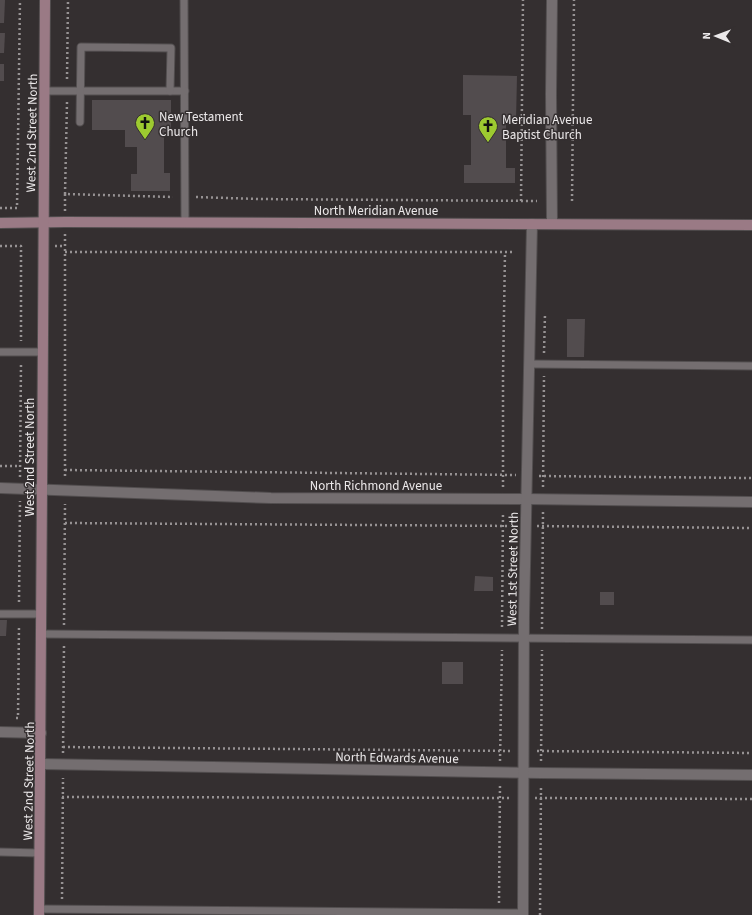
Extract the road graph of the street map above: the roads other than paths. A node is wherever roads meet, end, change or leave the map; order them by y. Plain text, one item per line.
1 (45, 0) edge
2 (184, 0) edge
3 (552, 0) edge
4 (44, 91) junction
5 (80, 91) junction
6 (170, 91) junction
7 (184, 91) junction
8 (80, 122) dead end
9 (185, 222) junction
10 (0, 223) edge
11 (43, 223) junction
12 (532, 224) junction
13 (552, 224) junction
14 (752, 225) edge
15 (0, 352) edge
16 (42, 352) junction
17 (529, 364) junction
18 (752, 366) edge
19 (0, 488) edge
20 (42, 489) junction
21 (526, 499) junction
22 (752, 502) edge
23 (0, 614) edge
24 (42, 614) junction
25 (42, 634) junction
26 (524, 638) junction
27 (752, 640) edge
28 (0, 732) edge
29 (41, 733) junction
30 (41, 764) junction
31 (523, 772) junction
32 (752, 775) edge
33 (0, 852) edge
34 (40, 853) junction
35 (39, 912) edge
36 (523, 914) edge

1 - 4 street, West 2nd Street North
2 - 7 lane
3 - 13 street
4 - 5 lane
4 - 11 street, West 2nd Street North
5 - 6 lane
5 - 6 lane
5 - 8 lane
6 - 7 lane
7 - 9 lane
9 - 11 street, North Meridian Avenue
9 - 12 street, North Meridian Avenue
10 - 11 street, North Meridian Avenue
11 - 16 street, West 2nd Street North
12 - 13 street, North Meridian Avenue
12 - 17 street, West 1st Street North
13 - 14 street, North Meridian Avenue
15 - 16 lane
16 - 20 street, West 2nd Street North
17 - 18 lane
17 - 21 street, West 1st Street North
19 - 20 street, North Richmond Avenue
20 - 21 street, North Richmond Avenue
20 - 24 street, West 2nd Street North
21 - 22 street, North Richmond Avenue
21 - 26 street, West 1st Street North
23 - 24 lane
24 - 25 street, West 2nd Street North
25 - 26 lane
25 - 29 street, West 2nd Street North
26 - 27 lane
26 - 31 street, West 1st Street North
28 - 29 street
29 - 30 street, West 2nd Street North
30 - 31 street, North Edwards Avenue
30 - 34 street, West 2nd Street North
31 - 32 street, North Edwards Avenue
31 - 36 street, West 1st Street North
33 - 34 lane
34 - 35 street, West 2nd Street North
35 - 36 lane

